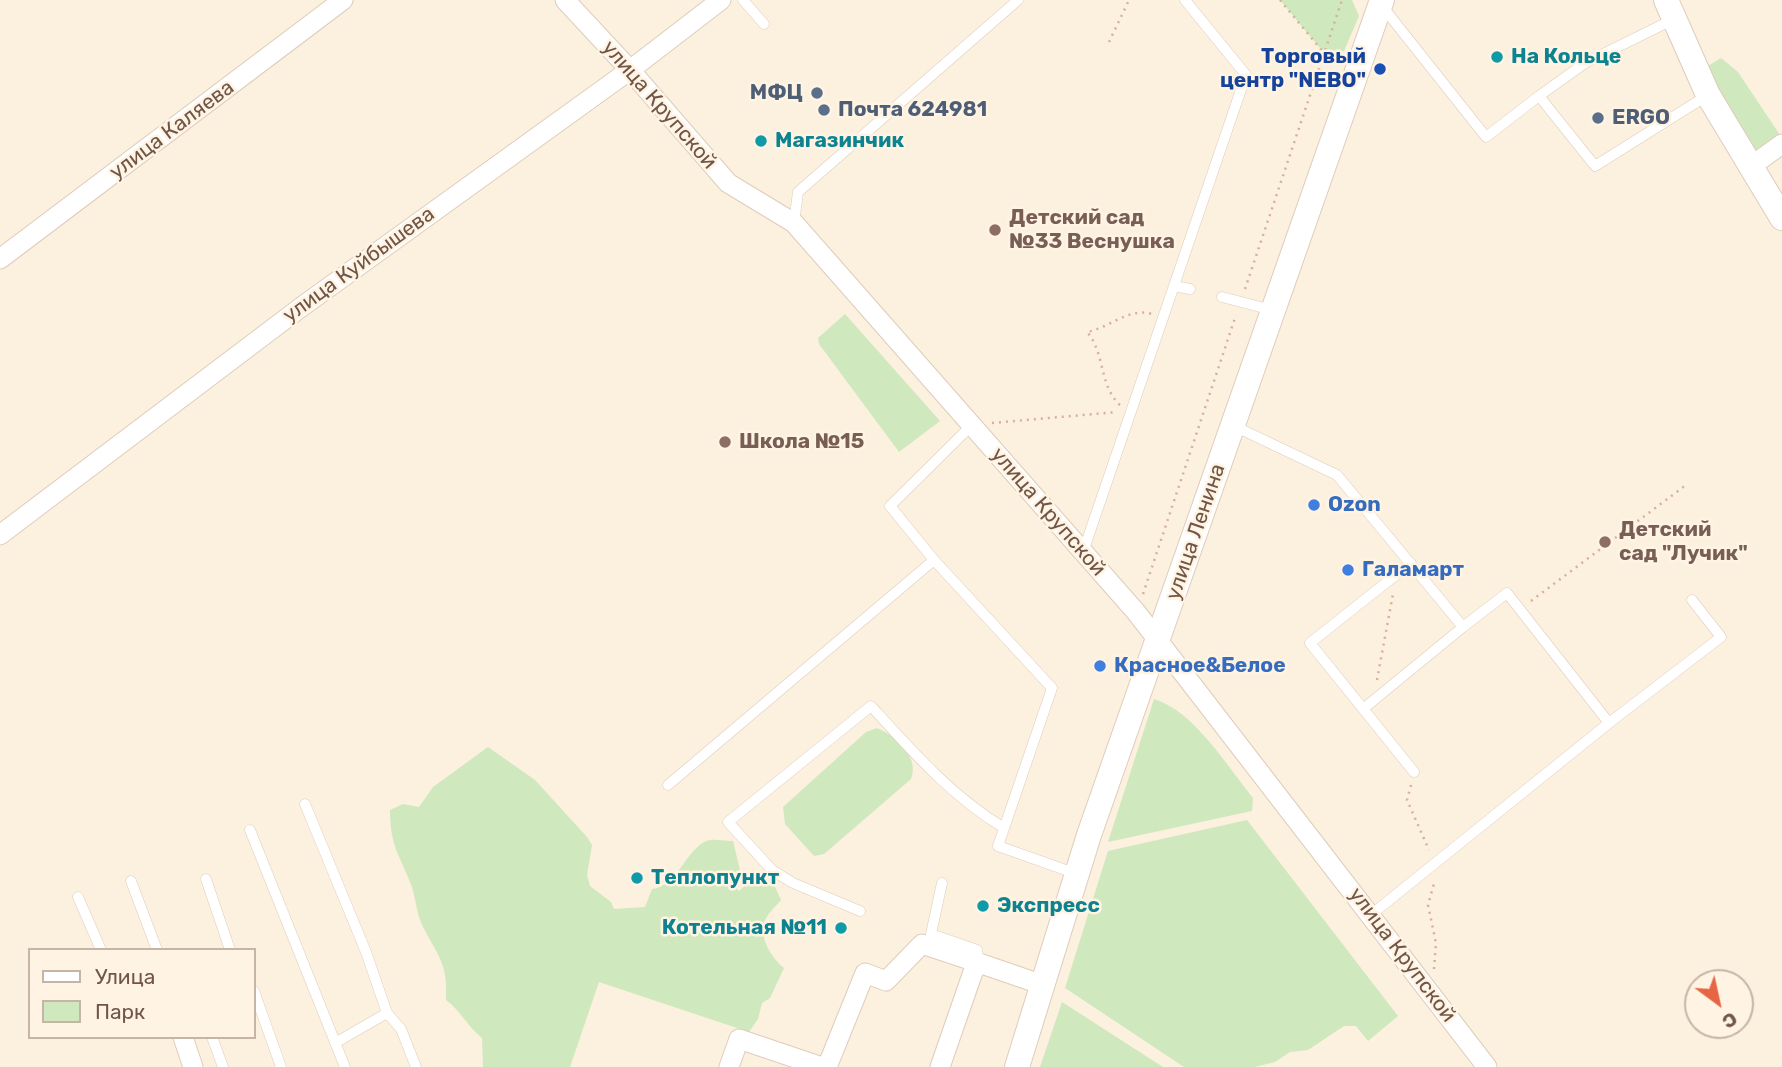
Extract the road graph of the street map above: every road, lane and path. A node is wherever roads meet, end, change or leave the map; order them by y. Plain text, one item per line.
1 (343, 0) edge
2 (565, 0) edge
3 (721, 0) edge
4 (743, 0) edge
5 (1018, 0) edge
6 (1129, 0) edge
7 (1185, 0) edge
8 (1280, 0) edge
9 (1377, 1) edge
10 (1671, 9) edge
11 (764, 24) dead end
12 (1109, 42) dead end
13 (1324, 53) dead end
14 (630, 70) junction
15 (1707, 95) junction
16 (1539, 96) junction
17 (1782, 144) edge
18 (1750, 167) junction
19 (1782, 218) edge
20 (794, 223) junction
21 (0, 259) edge
22 (1174, 286) junction
23 (1190, 289) dead end
24 (1222, 297) dead end
25 (1273, 310) junction
26 (1164, 317) junction
27 (1131, 414) junction
28 (972, 425) junction
29 (1233, 425) junction
30 (1686, 485) dead end
31 (0, 535) edge
32 (1083, 552) junction
33 (934, 559) junction
34 (1411, 563) junction
35 (1397, 574) junction
36 (1692, 600) dead end
37 (1520, 609) junction
38 (1463, 627) junction
39 (1158, 642) junction
40 (1373, 701) junction
41 (1363, 709) junction
42 (1609, 723) junction
43 (1414, 772) dead end
44 (668, 785) dead end
45 (305, 804) dead end
46 (1004, 828) junction
47 (250, 830) dead end
48 (1077, 874) junction
49 (206, 879) dead end
50 (131, 881) dead end
51 (942, 883) dead end
52 (78, 897) dead end
53 (860, 911) dead end
54 (1372, 914) junction
55 (100, 948) edge
56 (156, 948) edge
57 (229, 948) edge
58 (979, 963) junction
59 (1043, 985) junction
60 (256, 997) edge
61 (387, 1013) junction
62 (184, 1039) edge
63 (213, 1039) edge
64 (335, 1043) junction
65 (192, 1067) edge
66 (223, 1067) edge
67 (281, 1067) edge
68 (345, 1067) edge
69 (416, 1067) edge
70 (729, 1067) edge
71 (824, 1067) edge
72 (940, 1067) edge
73 (1017, 1067) edge
74 (1487, 1067) edge

1 - 21 street, улица Каляева
2 - 14 street, улица Крупской
3 - 14 street, улица Куйбышева
4 - 11 lane
5 - 20 lane
6 - 12 path
7 - 22 lane
8 - 13 path
9 - 16 lane
9 - 25 street, улица Ленина
10 - 15 street
10 - 16 lane
14 - 20 street, улица Крупской
14 - 31 street, улица Куйбышева
15 - 16 lane
15 - 18 street
17 - 18 street
18 - 19 street
20 - 28 street, улица Крупской
22 - 23 lane
22 - 26 lane
24 - 25 lane
25 - 29 street, улица Ленина
26 - 27 lane
26 - 27 path
27 - 28 path
27 - 32 lane
28 - 32 street, улица Крупской
28 - 33 lane
29 - 34 lane
29 - 39 street, улица Ленина
30 - 37 path
32 - 39 street, улица Крупской
33 - 44 lane
33 - 46 lane
34 - 35 lane
34 - 38 lane
35 - 40 path
35 - 41 lane
36 - 42 lane
37 - 38 lane
37 - 42 lane
38 - 40 lane
39 - 48 street, улица Ленина
39 - 54 street, улица Крупской
40 - 41 lane
41 - 43 lane
42 - 54 lane
45 - 61 lane
46 - 48 lane
46 - 53 lane
47 - 64 lane
48 - 59 street, улица Ленина
49 - 57 lane
50 - 56 lane
51 - 58 lane
52 - 55 lane
54 - 74 street, улица Крупской
58 - 59 street
58 - 71 street
58 - 72 street
59 - 73 street, улица Ленина
60 - 67 lane
61 - 64 lane
61 - 69 lane
62 - 65 street
63 - 66 lane
64 - 68 lane
70 - 71 street

